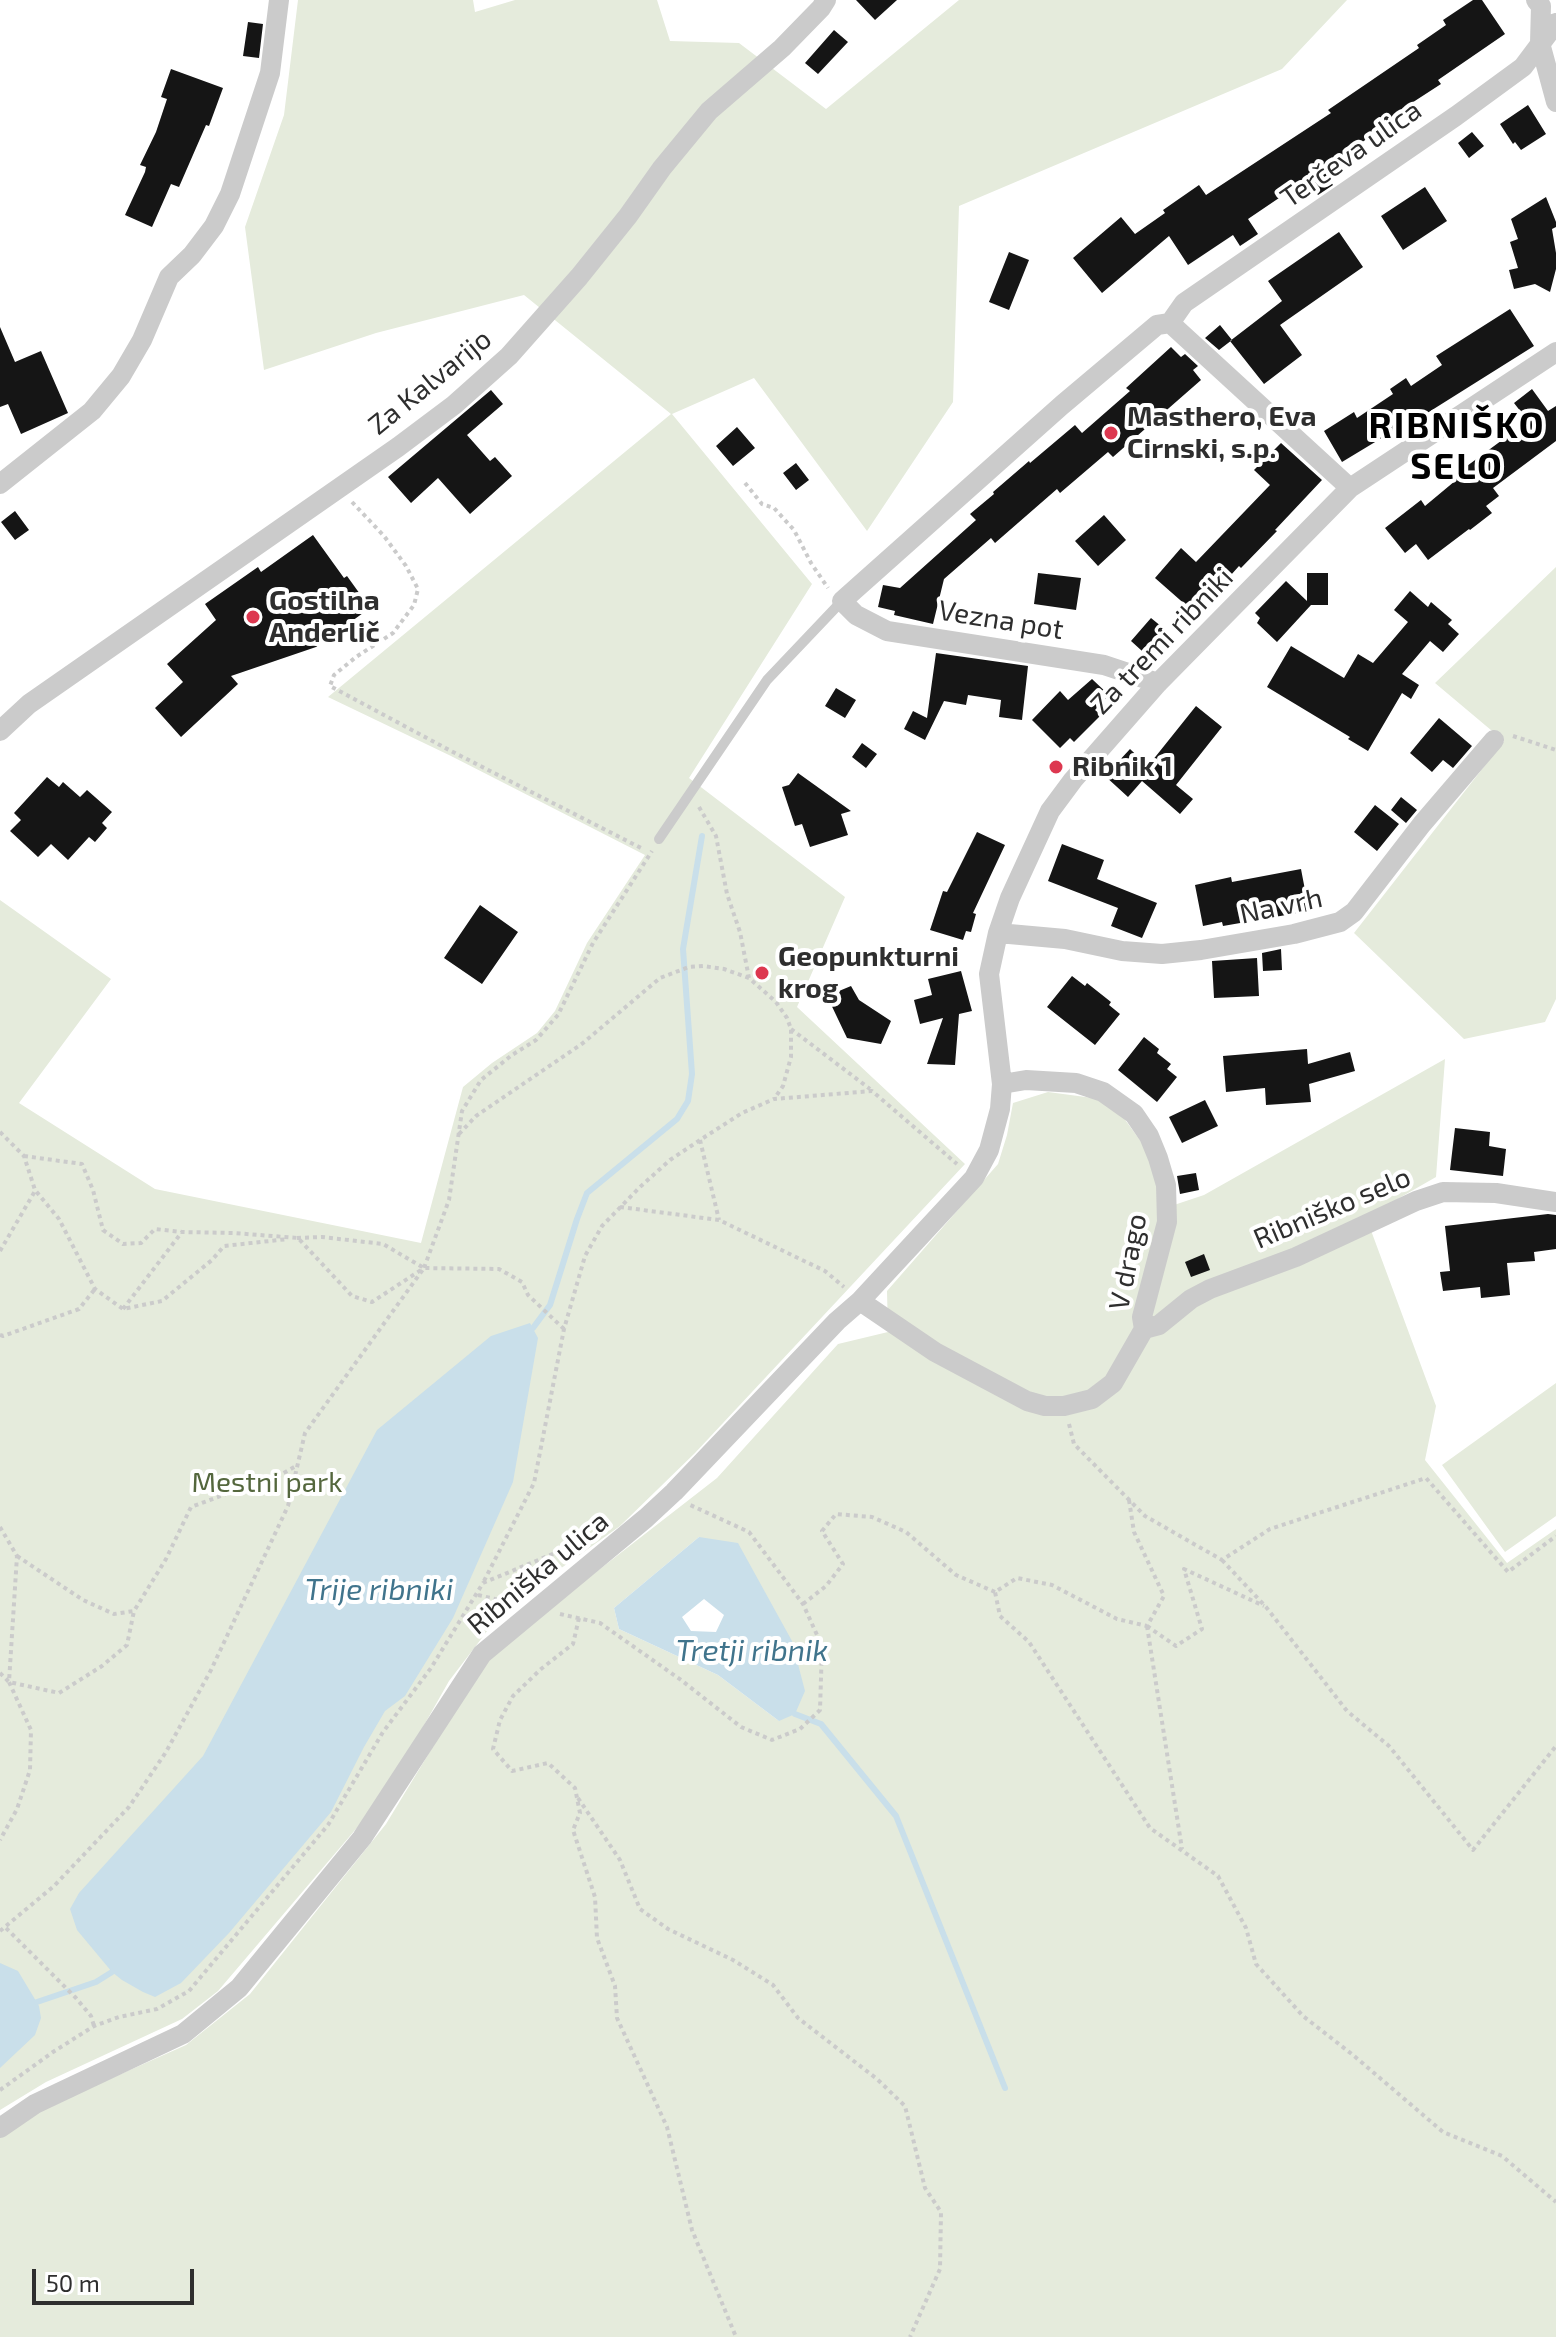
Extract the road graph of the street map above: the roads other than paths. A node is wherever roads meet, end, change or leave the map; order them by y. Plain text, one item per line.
1 (279, 0) edge
2 (826, 0) edge
3 (1544, 5) edge
4 (1556, 23) edge
5 (1540, 43) junction
6 (1556, 102) edge
7 (1170, 323) junction
8 (1554, 349) edge
9 (0, 484) edge
10 (1350, 488) junction
11 (842, 601) junction
12 (1158, 683) junction
13 (0, 731) edge
14 (1494, 740) road end
15 (659, 839) road end
16 (998, 933) junction
17 (1002, 1084) junction
18 (1556, 1202) edge
19 (860, 1301) junction
20 (1144, 1329) junction
21 (0, 2128) edge

1 - 9 street
2 - 13 street, Za Kalvarijo
3 - 5 street
4 - 5 street, Terčeva ulica
5 - 6 street
5 - 7 street, Terčeva ulica
7 - 10 street
7 - 11 street, Terčeva ulica
8 - 10 street, Za tremi ribniki
10 - 12 street, Za tremi ribniki
11 - 12 street, Vezna pot
11 - 15 lane
12 - 16 street, Za tremi ribniki
14 - 16 street, Na vrh
16 - 17 street, Za tremi ribniki
17 - 19 street, Ribniška ulica
17 - 20 street, V drago
18 - 20 street, Ribniško selo
19 - 20 street
19 - 21 street, Ribniška ulica

